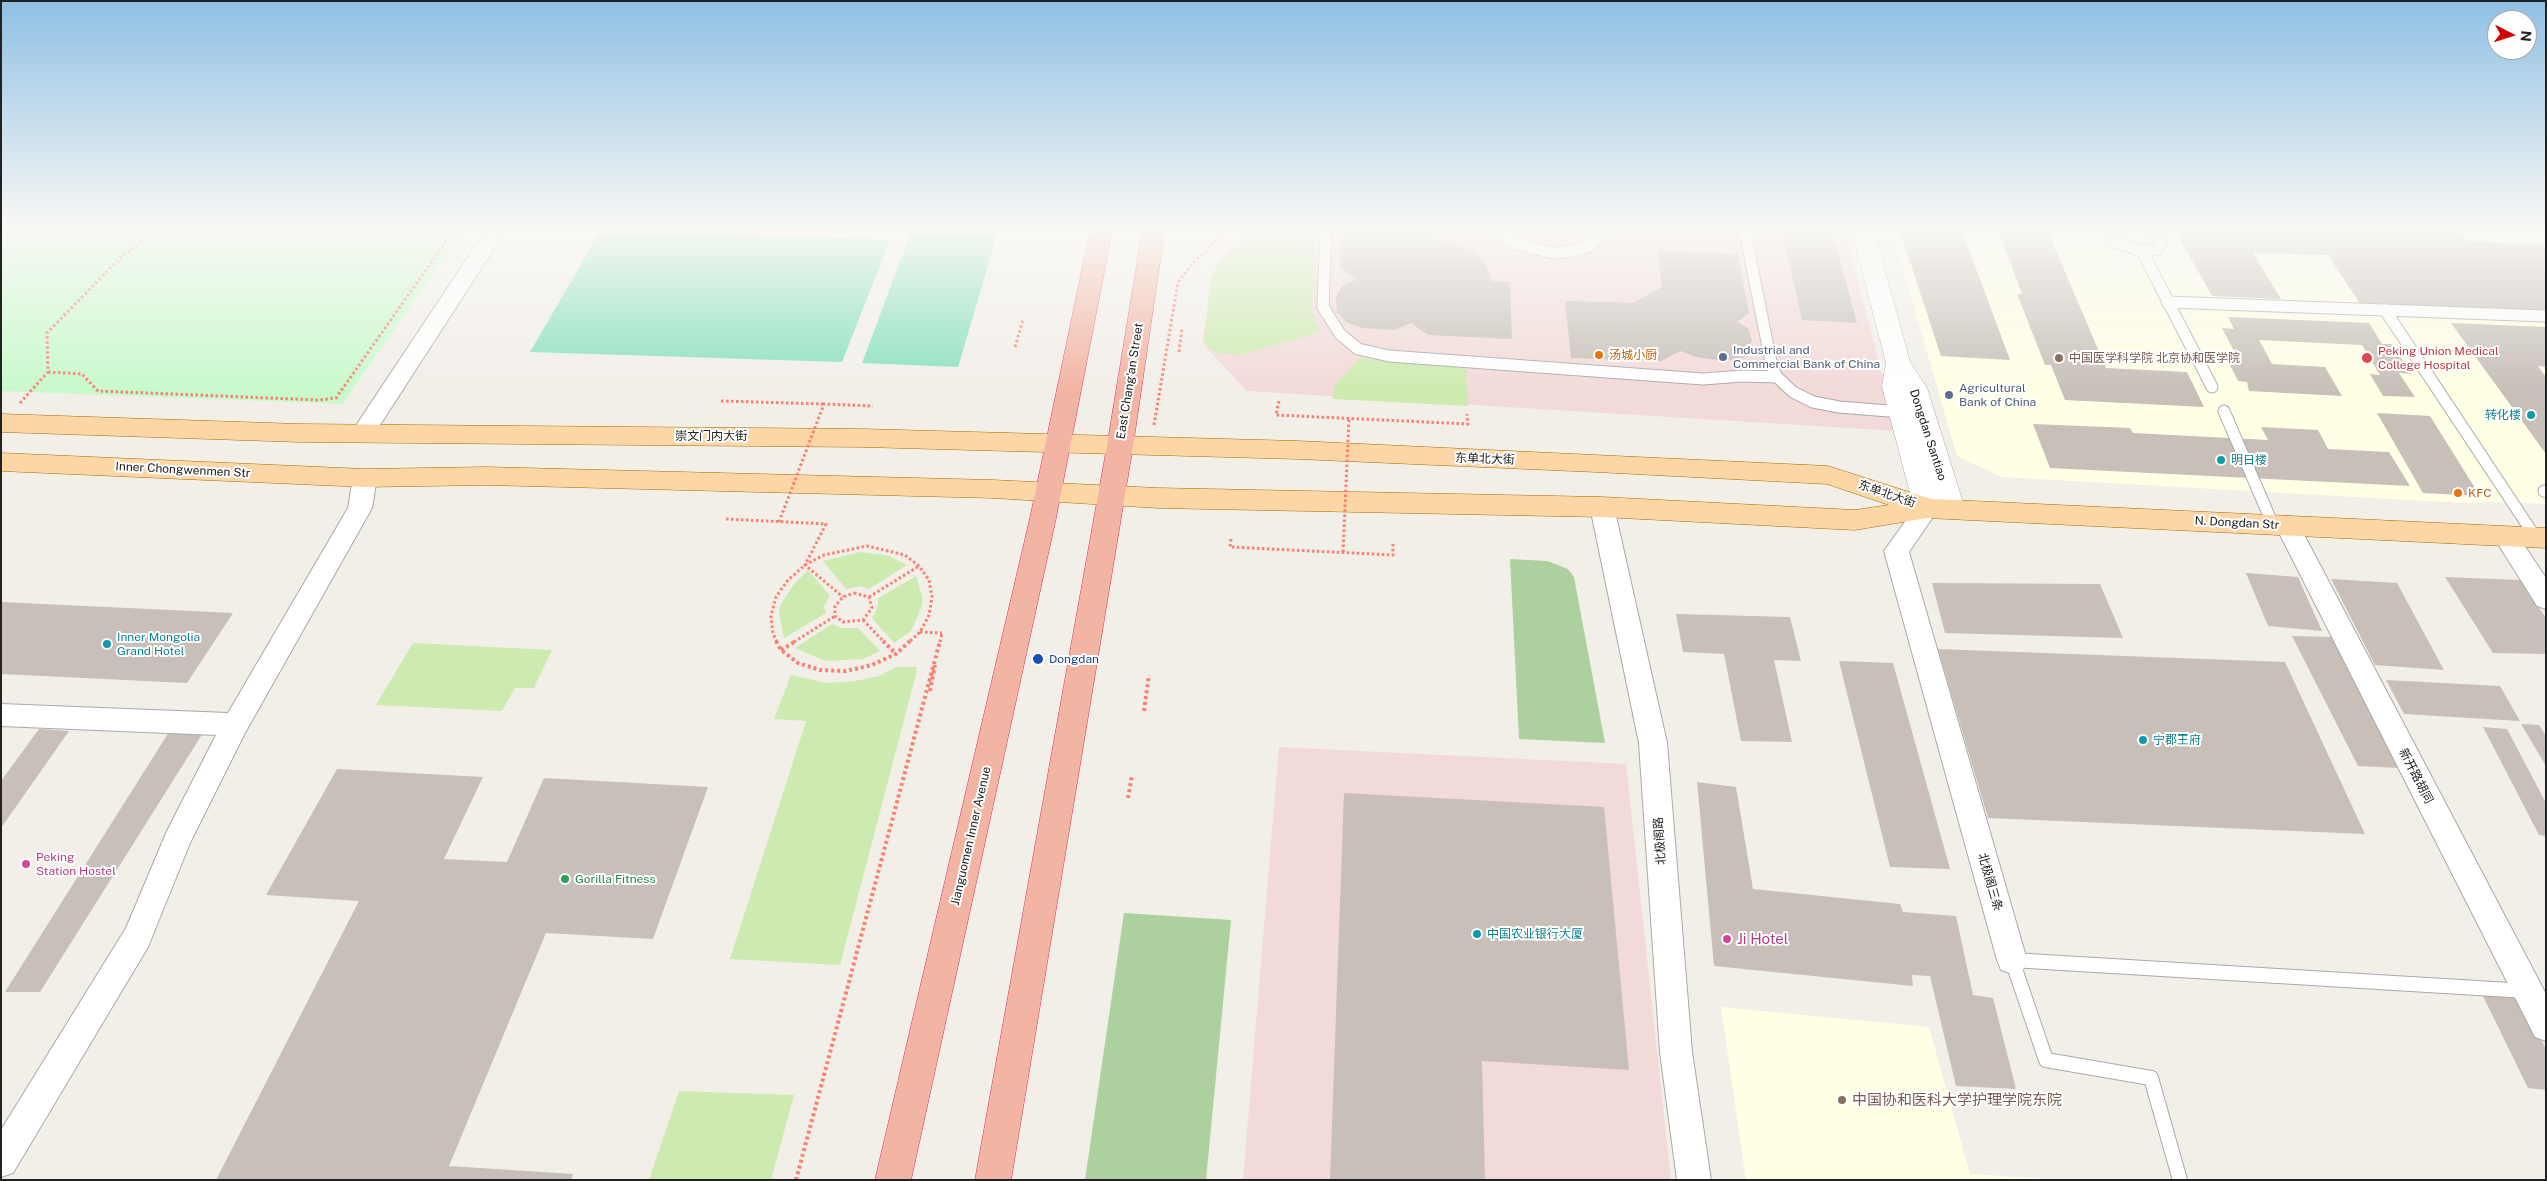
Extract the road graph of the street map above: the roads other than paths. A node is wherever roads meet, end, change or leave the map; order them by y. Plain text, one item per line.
1 (462, 282) edge
2 (1091, 282) edge
3 (1145, 282) edge
4 (1324, 282) edge
5 (1755, 282) edge
6 (1877, 282) edge
7 (2158, 282) edge
8 (2166, 299) junction
9 (2385, 310) junction
10 (2546, 316) edge
11 (1898, 363) junction
12 (1778, 376) junction
13 (2212, 387) dead end
14 (2224, 411) dead end
15 (1901, 412) junction
16 (2, 423) edge
17 (363, 433) junction
18 (1059, 444) junction
19 (1120, 446) junction
20 (1, 462) edge
21 (365, 478) junction
22 (1048, 492) junction
23 (1111, 496) junction
24 (1602, 507) junction
25 (1940, 508) junction
26 (2280, 525) junction
27 (2505, 536) junction
28 (2541, 538) edge
29 (2546, 600) edge
30 (1, 715) edge
31 (235, 725) junction
32 (2012, 960) junction
33 (2527, 991) junction
34 (2546, 1026) edge
35 (1, 1161) edge
36 (893, 1180) edge
37 (993, 1180) edge
38 (1694, 1180) edge
39 (2180, 1180) edge

1 - 17 street
2 - 18 highway
3 - 19 highway, East Chang'an Street
4 - 12 lane
5 - 12 lane
6 - 11 street, Dongdan Santiao
7 - 8 lane
8 - 9 lane
8 - 13 lane
9 - 10 lane
9 - 28 lane
11 - 15 street, Dongdan Santiao
11 - 25 street, Dongdan Santiao
12 - 15 lane
14 - 26 lane
15 - 25 street, Dongdan Santiao
16 - 17 main road
17 - 18 main road, 崇文门内大街
18 - 19 main road, 崇文门内大街
18 - 22 highway, Jianguomen Inner Avenue
19 - 23 highway, East Chang'an Street
19 - 25 main road, 东单北大街
20 - 21 main road, Inner Chongwenmen Str
21 - 22 main road
21 - 31 street
22 - 23 main road, 东单北大街
22 - 36 highway, Jianguomen Inner Avenue
23 - 24 main road, 东单北大街
23 - 37 highway
24 - 25 main road, 东单北大街
24 - 38 street, 北极阁路
25 - 26 main road, N. Dongdan Str
25 - 32 street, 北极阁三条
26 - 27 main road, N. Dongdan Str
26 - 33 street, 新开路胡同
27 - 28 main road, N. Dongdan Str
27 - 29 street
30 - 31 street
31 - 35 street
32 - 33 lane
32 - 39 lane, 北极阁三条
33 - 34 street, 新开路胡同

